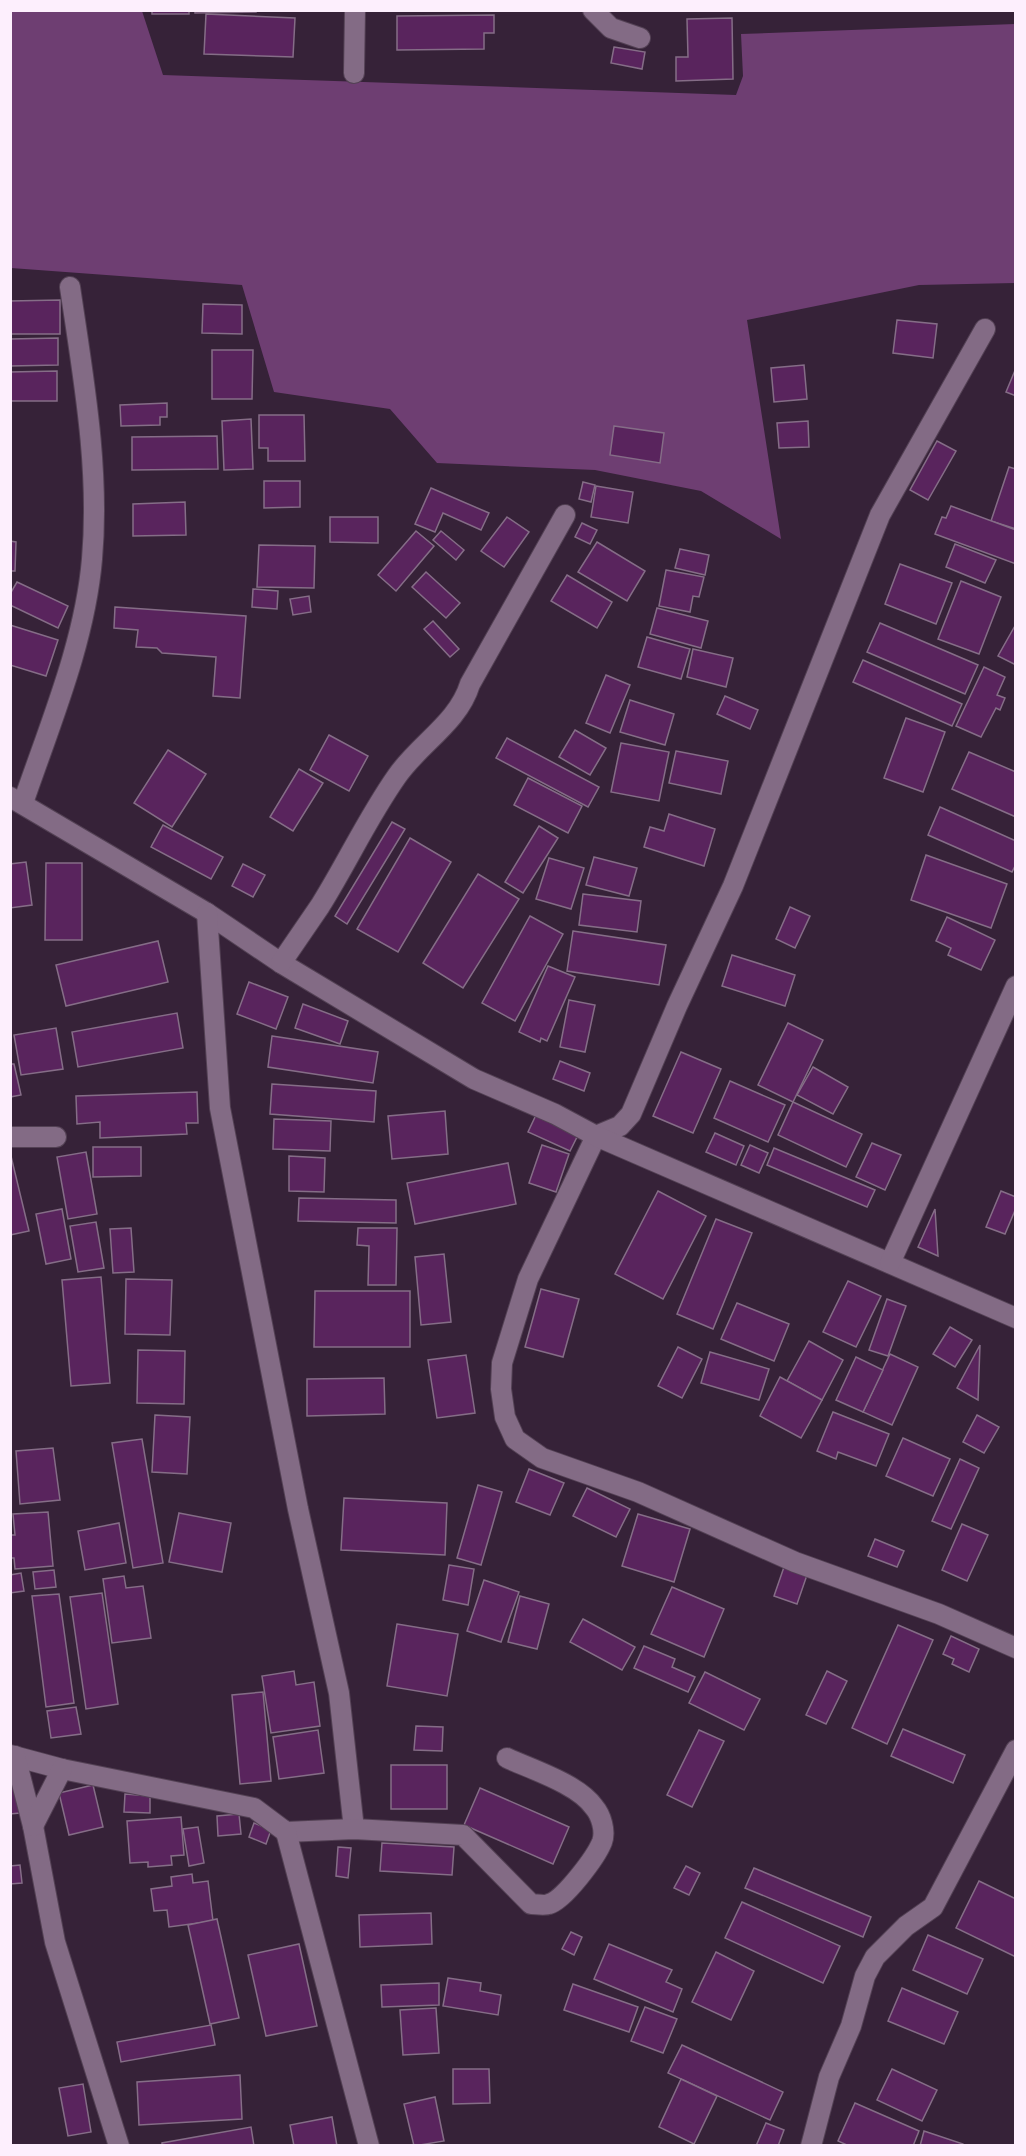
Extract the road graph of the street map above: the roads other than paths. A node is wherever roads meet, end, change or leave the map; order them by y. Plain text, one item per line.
1 (355, 10) edge
2 (593, 10) edge
3 (640, 38) dead end
4 (354, 73) dead end
5 (70, 287) dead end
6 (986, 329) dead end
7 (565, 515) dead end
8 (17, 800) edge
9 (207, 913) junction
10 (280, 963) junction
11 (1016, 986) edge
12 (596, 1136) junction
13 (10, 1137) edge
14 (56, 1137) dead end
15 (890, 1263) junction
16 (1016, 1318) edge
17 (1016, 1648) edge
18 (1016, 1750) edge
19 (13, 1756) edge
20 (507, 1758) dead end
21 (62, 1769) junction
22 (33, 1826) junction
23 (354, 1830) junction
24 (286, 1832) junction
25 (119, 2145) edge
26 (369, 2145) edge
27 (811, 2145) edge

1 - 4 street
2 - 3 street
5 - 8 street
6 - 12 street
7 - 10 street
8 - 9 street
9 - 10 street
9 - 23 street
10 - 12 street
11 - 15 street
12 - 15 street
12 - 17 street
13 - 14 street
15 - 16 street
18 - 27 street
19 - 21 street
19 - 22 street
20 - 23 street
21 - 22 street
21 - 24 street
22 - 25 street
23 - 24 street
24 - 26 street

